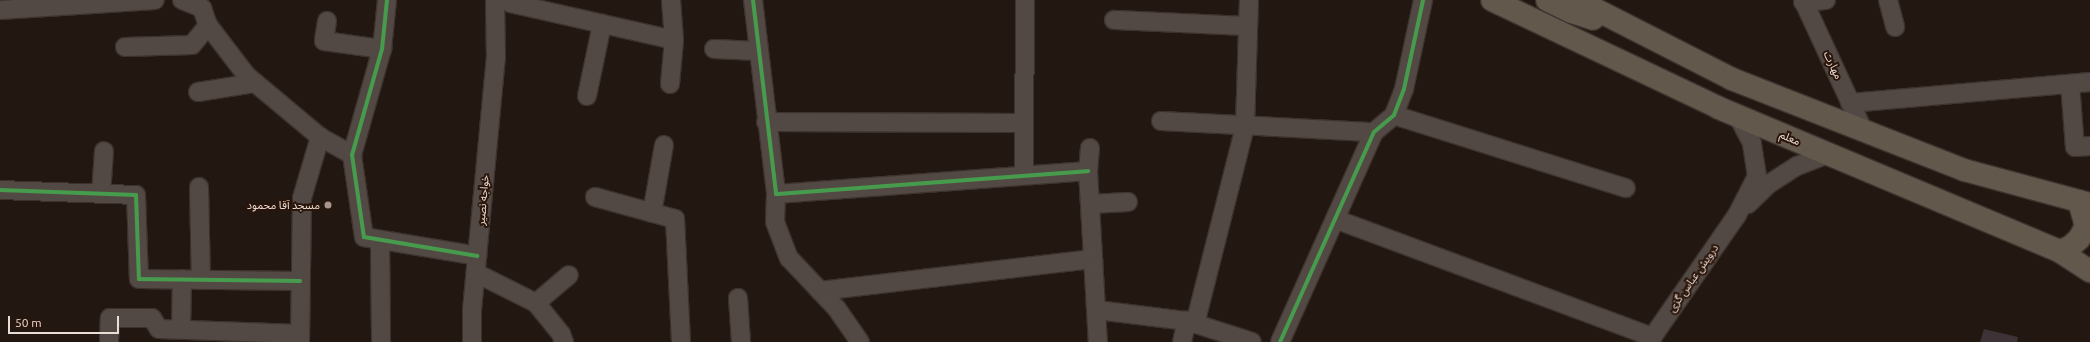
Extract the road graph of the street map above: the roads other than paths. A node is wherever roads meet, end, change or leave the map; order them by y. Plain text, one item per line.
1 (156, 0) edge
2 (182, 0) edge
3 (387, 0) edge
4 (672, 0) edge
5 (753, 0) edge
6 (1025, 0) edge
7 (1249, 0) edge
8 (1423, 0) edge
9 (1547, 0) edge
10 (1577, 0) edge
11 (1826, 0) edge
12 (1888, 0) edge
13 (505, 1) edge
14 (1803, 1) edge
15 (1502, 2) edge
16 (0, 10) edge
17 (1614, 18) junction
18 (1114, 20) dead end
19 (326, 21) dead end
20 (602, 24) junction
21 (208, 25) junction
22 (1248, 26) junction
23 (1895, 27) dead end
24 (674, 40) junction
25 (125, 47) dead end
26 (382, 49) junction
27 (714, 49) dead end
28 (758, 51) junction
29 (2090, 82) edge
30 (255, 83) junction
31 (670, 84) dead end
32 (2070, 84) junction
33 (198, 92) dead end
34 (587, 96) dead end
35 (1850, 103) junction
36 (1394, 115) junction
37 (1738, 117) junction
38 (1161, 121) dead end
39 (766, 122) junction
40 (1024, 123) junction
41 (1245, 126) junction
42 (1863, 130) junction
43 (1374, 132) junction
44 (320, 136) junction
45 (664, 145) dead end
46 (2090, 146) edge
47 (1090, 148) dead end
48 (104, 151) dead end
49 (1828, 154) junction
50 (352, 155) junction
51 (1088, 171) junction
52 (1024, 175) junction
53 (199, 187) dead end
54 (1626, 188) dead end
55 (0, 190) edge
56 (101, 194) junction
57 (776, 194) junction
58 (595, 197) dead end
59 (1128, 202) dead end
60 (2084, 203) edge
61 (1090, 204) junction
62 (652, 213) junction
63 (1737, 215) junction
64 (1335, 219) junction
65 (380, 240) junction
66 (2059, 251) junction
67 (1094, 259) junction
68 (476, 265) junction
69 (2090, 271) edge
70 (569, 275) dead end
71 (182, 279) junction
72 (201, 280) junction
73 (300, 281) junction
74 (820, 291) junction
75 (738, 298) dead end
76 (536, 303) junction
77 (1097, 310) junction
78 (1191, 322) junction
79 (181, 329) junction
80 (300, 338) edge
81 (1651, 340) edge
82 (109, 342) edge
83 (381, 342) edge
84 (472, 342) edge
85 (564, 342) edge
86 (680, 342) edge
87 (741, 342) edge
88 (860, 342) edge
89 (1098, 342) edge
90 (1182, 342) edge
91 (1252, 342) edge
92 (1280, 342) edge

1 - 16 street
2 - 21 street
3 - 26 street
4 - 24 street
5 - 28 street
6 - 40 street
7 - 22 street
8 - 36 street
9 - 17 main road
10 - 17 main road
11 - 14 street
12 - 23 street
13 - 20 street
13 - 68 street, خواجه نصیر
14 - 35 street, مهارت
15 - 37 main road, معلم
17 - 42 main road
18 - 22 street
19 - 26 street
20 - 24 street
20 - 34 street
21 - 25 street
21 - 30 street
22 - 41 street
24 - 31 street
26 - 50 street
27 - 28 street
28 - 39 street
29 - 32 street
30 - 33 street
30 - 44 street
32 - 35 street
32 - 46 street
35 - 42 street, مهارت
36 - 43 street
36 - 54 street
37 - 49 main road, معلم
37 - 63 street
38 - 41 street
39 - 40 street
39 - 57 street
40 - 52 street
41 - 43 street
41 - 78 street
42 - 60 main road
43 - 64 street
44 - 50 street
44 - 73 street
45 - 62 street
47 - 51 street
48 - 56 street
49 - 63 street
49 - 66 main road, معلم
50 - 65 street
51 - 52 street
51 - 61 street
52 - 57 street
53 - 72 street
55 - 56 street
56 - 71 street
57 - 74 street
58 - 62 street
59 - 61 street
60 - 66 main road
61 - 67 street
62 - 86 street
63 - 81 street, درویش عباس گزی
64 - 81 street
64 - 92 street
65 - 68 street
65 - 83 street
66 - 69 main road, معلم
67 - 74 street
67 - 77 street
68 - 76 street
68 - 84 street, خواجه نصیر
70 - 76 street
71 - 72 street
71 - 79 street
72 - 73 street
73 - 80 street
74 - 88 street
75 - 87 street
76 - 85 street
77 - 78 street
77 - 89 street
78 - 90 street
78 - 91 street
79 - 80 street
79 - 82 street

